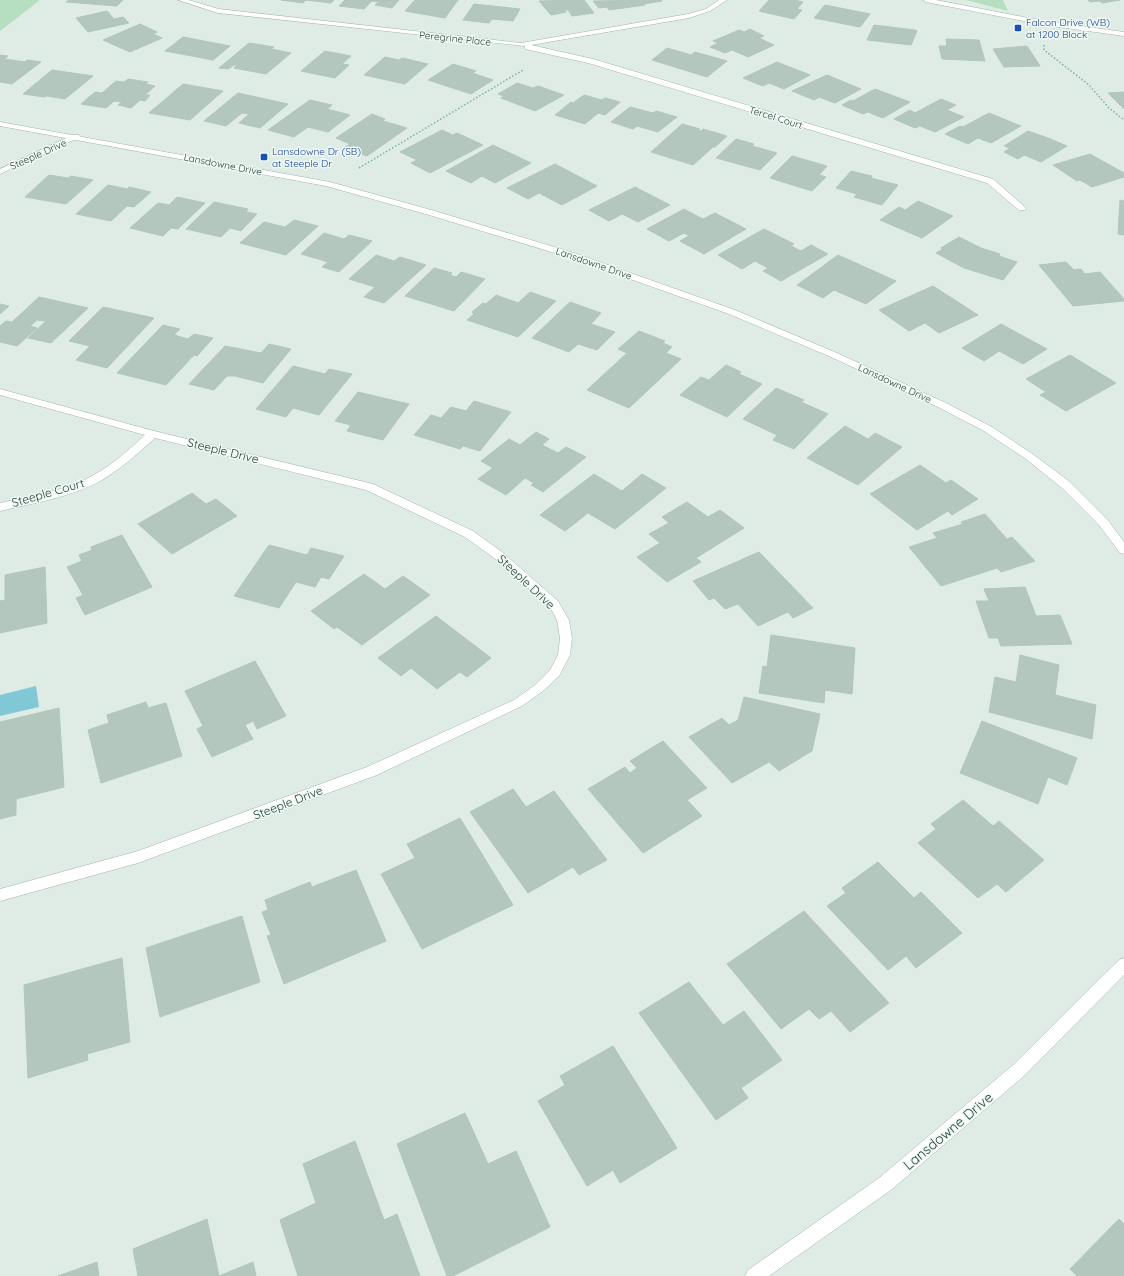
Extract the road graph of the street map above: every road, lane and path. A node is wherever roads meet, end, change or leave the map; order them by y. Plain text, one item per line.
1 (181, 0) edge
2 (724, 0) edge
3 (926, 0) edge
4 (1124, 34) edge
5 (521, 45) junction
6 (1044, 50) dead end
7 (1124, 120) edge
8 (0, 124) edge
9 (76, 137) junction
10 (356, 169) dead end
11 (0, 172) edge
12 (1022, 208) dead end
13 (0, 392) edge
14 (153, 434) junction
15 (0, 507) edge
16 (1124, 550) edge
17 (0, 895) edge
18 (1124, 966) edge
19 (754, 1276) edge

1 - 5 street, Peregrine Place
2 - 5 street, Peregrine Place
3 - 4 street
5 - 10 path
5 - 12 street, Tercel Court
6 - 7 path
8 - 9 street, Lansdowne Drive
9 - 11 street, Steeple Drive
9 - 16 street, Lansdowne Drive
13 - 14 street, Steeple Drive
14 - 15 street, Steeple Court
14 - 17 street, Steeple Drive
18 - 19 street, Lansdowne Drive

